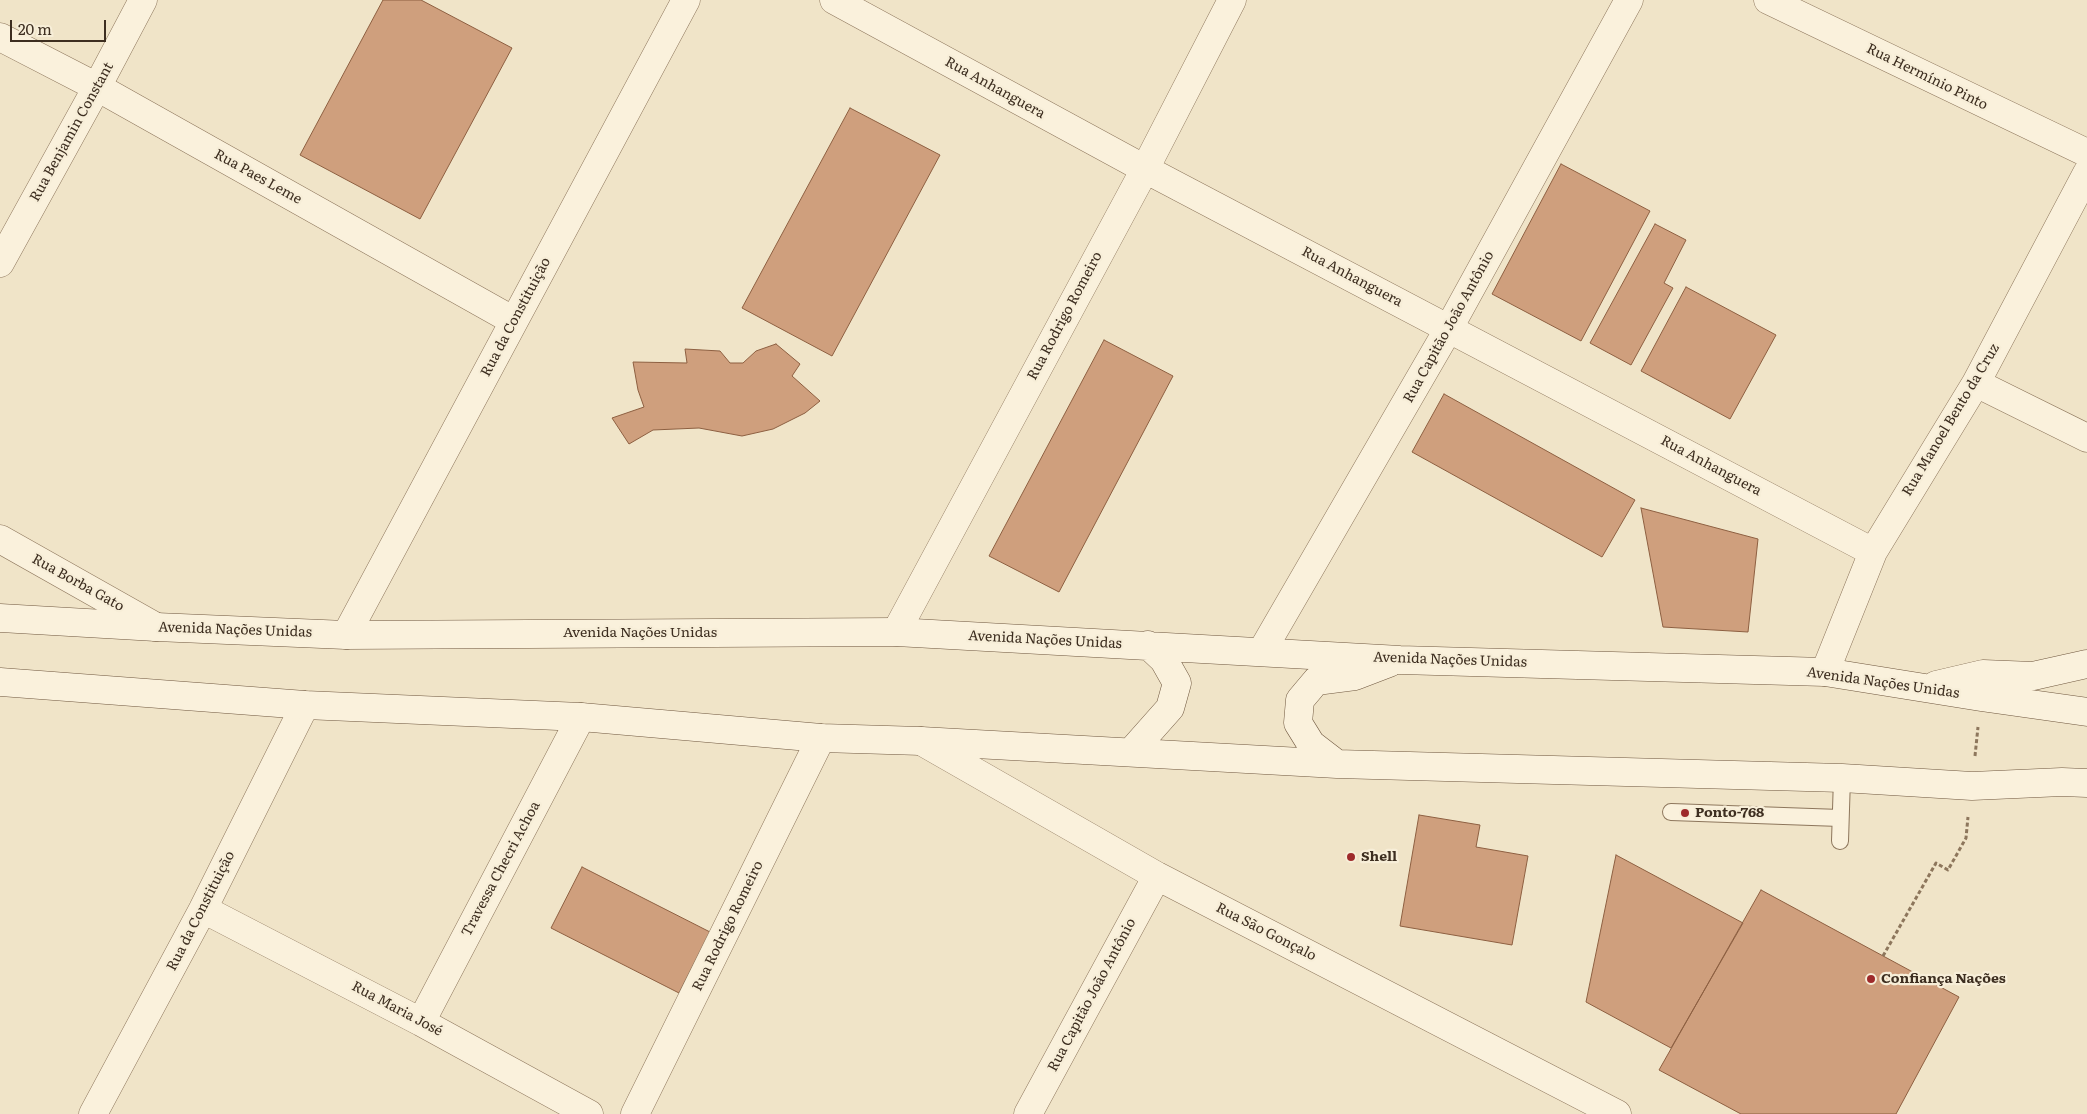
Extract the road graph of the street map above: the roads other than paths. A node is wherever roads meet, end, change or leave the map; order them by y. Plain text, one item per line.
1 (143, 0) edge
2 (686, 0) edge
3 (834, 0) edge
4 (1232, 0) edge
5 (1630, 0) edge
6 (1768, 0) edge
7 (0, 37) edge
8 (97, 87) junction
9 (2087, 153) edge
10 (1145, 169) junction
11 (2087, 173) edge
12 (0, 262) edge
13 (514, 321) junction
14 (1450, 328) junction
15 (1976, 383) junction
16 (2087, 438) edge
17 (0, 539) edge
18 (1873, 552) junction
19 (0, 618) edge
20 (156, 627) junction
21 (896, 632) junction
22 (346, 635) junction
23 (1148, 645) junction
24 (1262, 651) junction
25 (1400, 660) junction
26 (2087, 664) edge
27 (1825, 672) junction
28 (0, 682) edge
29 (1927, 688) junction
30 (306, 705) junction
31 (2087, 712) edge
32 (581, 717) junction
33 (822, 738) junction
34 (921, 741) junction
35 (1130, 752) junction
36 (1337, 764) junction
37 (1842, 778) junction
38 (2074, 783) edge
39 (2087, 795) edge
40 (1671, 812) dead end
41 (1840, 818) junction
42 (1840, 841) dead end
43 (1156, 876) junction
44 (203, 909) junction
45 (421, 1022) junction
46 (1584, 1106) edge
47 (93, 1114) edge
48 (589, 1114) edge
49 (636, 1114) edge
50 (1028, 1114) edge
51 (1617, 1114) edge

1 - 8 street, Rua Benjamin Constant
2 - 13 street, Rua da Constituição
3 - 10 street, Rua Anhanguera
4 - 10 street, Rua Rodrigo Romeiro
5 - 14 street, Rua Capitão João Antônio
6 - 9 street, Rua Hermínio Pinto
7 - 8 street, Rua Paes Leme
8 - 12 street, Rua Benjamin Constant
8 - 13 street, Rua Paes Leme
10 - 14 street, Rua Anhanguera
10 - 21 street, Rua Rodrigo Romeiro
11 - 15 street, Rua Manoel Bento da Cruz
13 - 22 street, Rua da Constituição
14 - 18 street, Rua Anhanguera
14 - 24 street, Rua Capitão João Antônio
15 - 16 street
15 - 18 street, Rua Manoel Bento da Cruz
17 - 20 street, Rua Borba Gato
18 - 27 street, Rua Manoel Bento da Cruz
19 - 20 street, Avenida Nações Unidas
20 - 22 street, Avenida Nações Unidas
21 - 22 street, Avenida Nações Unidas
21 - 23 street, Avenida Nações Unidas
23 - 24 street, Avenida Nações Unidas
23 - 35 street
24 - 25 street, Avenida Nações Unidas
25 - 27 street, Avenida Nações Unidas
25 - 36 street
26 - 29 street
27 - 29 street, Avenida Nações Unidas
28 - 30 street
29 - 31 street, Avenida Nações Unidas
30 - 32 street
30 - 44 street, Rua da Constituição
32 - 33 street
32 - 45 street, Travessa Checri Achoa
33 - 34 street
33 - 49 street, Rua Rodrigo Romeiro
34 - 35 street
34 - 43 street, Rua São Gonçalo
35 - 36 street
36 - 37 street
37 - 38 street
37 - 41 lane
38 - 39 street
40 - 41 lane
41 - 42 lane
43 - 46 street, Rua São Gonçalo
43 - 50 street, Rua Capitão João Antônio
44 - 45 street, Rua Maria José
44 - 47 street, Rua da Constituição
45 - 48 street, Rua Maria José
46 - 51 street, Rua São Gonçalo

